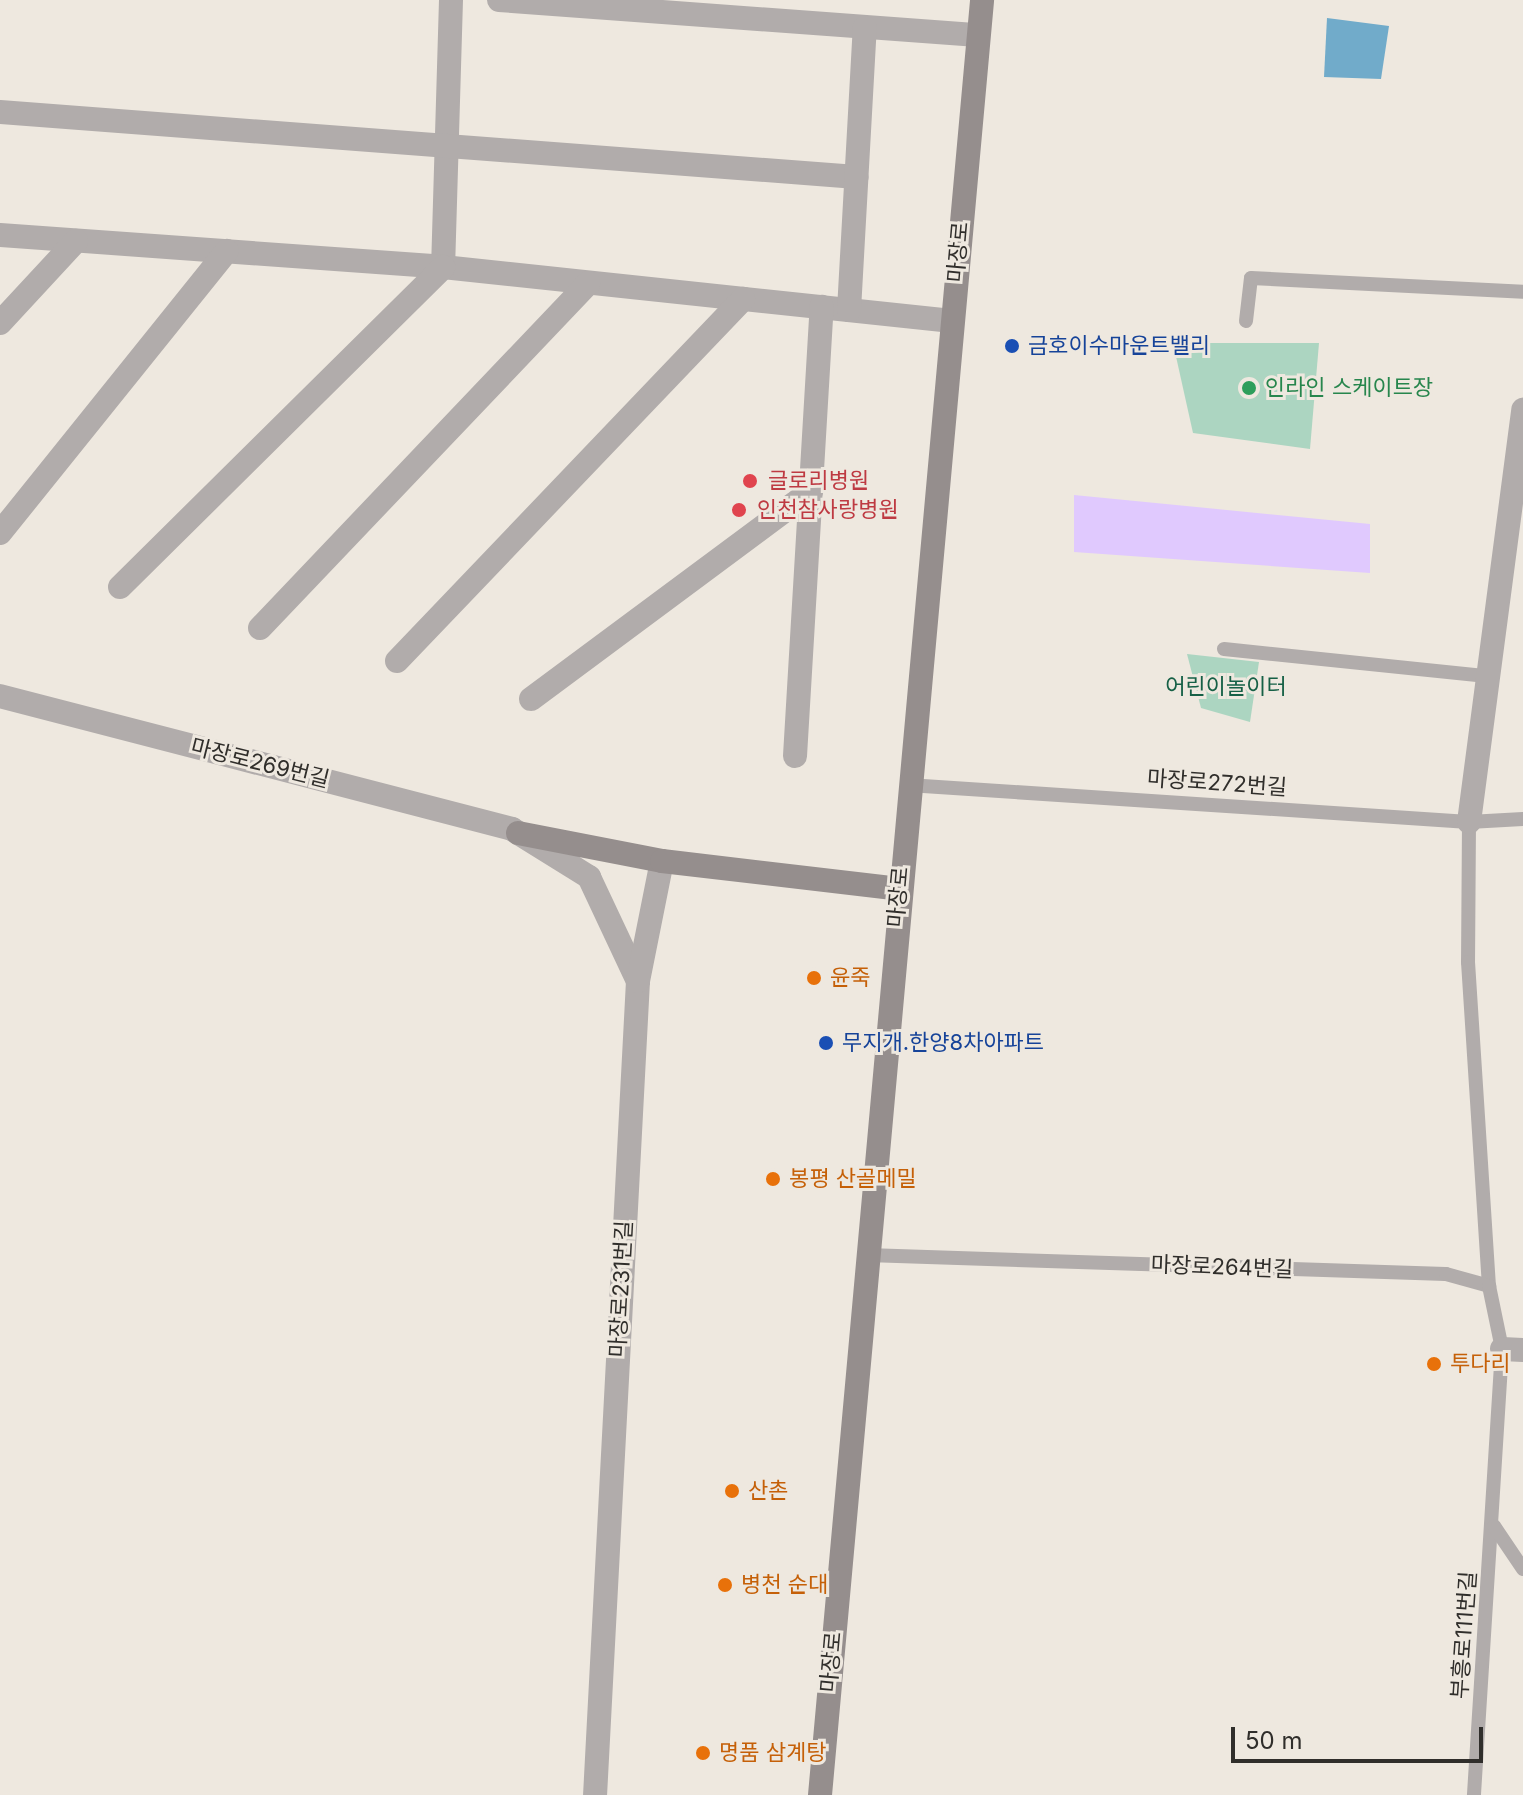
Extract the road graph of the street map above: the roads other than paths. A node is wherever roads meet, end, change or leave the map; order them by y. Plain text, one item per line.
1 (451, 0) edge
2 (499, 0) edge
3 (982, 0) edge
4 (597, 4) edge
5 (865, 27) junction
6 (978, 35) junction
7 (0, 112) edge
8 (447, 148) junction
9 (857, 177) junction
10 (0, 235) edge
11 (76, 241) junction
12 (227, 251) junction
13 (443, 267) junction
14 (588, 283) junction
15 (1523, 292) edge
16 (743, 299) junction
17 (822, 307) junction
18 (849, 310) junction
19 (952, 321) junction
20 (1246, 321) dead end
21 (0, 323) edge
22 (1523, 410) edge
23 (811, 491) junction
24 (0, 533) edge
25 (120, 587) dead end
26 (260, 628) dead end
27 (1224, 649) dead end
28 (397, 661) dead end
29 (1487, 676) junction
30 (0, 696) edge
31 (531, 699) dead end
32 (795, 756) dead end
33 (908, 785) junction
34 (1523, 819) edge
35 (1469, 822) junction
36 (518, 833) junction
37 (662, 861) junction
38 (899, 889) junction
39 (638, 981) junction
40 (867, 1255) junction
41 (1489, 1286) junction
42 (1513, 1350) edge
43 (1494, 1526) junction
44 (1523, 1569) edge
45 (595, 1795) edge
46 (820, 1795) edge
47 (1474, 1795) edge

1 - 8 street
2 - 4 street
3 - 6 main road, 마장로
4 - 5 street
5 - 6 street
5 - 9 street
6 - 19 main road, 마장로
7 - 8 street
8 - 9 street
8 - 13 street
9 - 18 street
10 - 11 street
11 - 12 street
11 - 21 street
12 - 13 street
12 - 24 street
13 - 14 street
13 - 25 street
14 - 16 street
14 - 26 street
15 - 20 lane
16 - 17 street
16 - 28 street
17 - 18 street
17 - 23 street
18 - 19 street
19 - 33 main road, 마장로
22 - 29 street
23 - 31 street
23 - 32 street
27 - 29 lane
29 - 35 street
30 - 36 street, 마장로269번길
33 - 35 lane, 마장로272번길
33 - 38 main road, 마장로
34 - 35 lane, 마장로272번길
35 - 41 lane
36 - 37 main road
36 - 39 street, 마장로231번길
37 - 38 main road
37 - 39 street
38 - 40 main road, 마장로
39 - 45 street, 마장로231번길
40 - 41 lane, 마장로264번길
40 - 46 main road, 마장로
41 - 42 lane
42 - 43 lane, 부흥로111번길
43 - 44 lane
43 - 47 lane, 부흥로111번길

